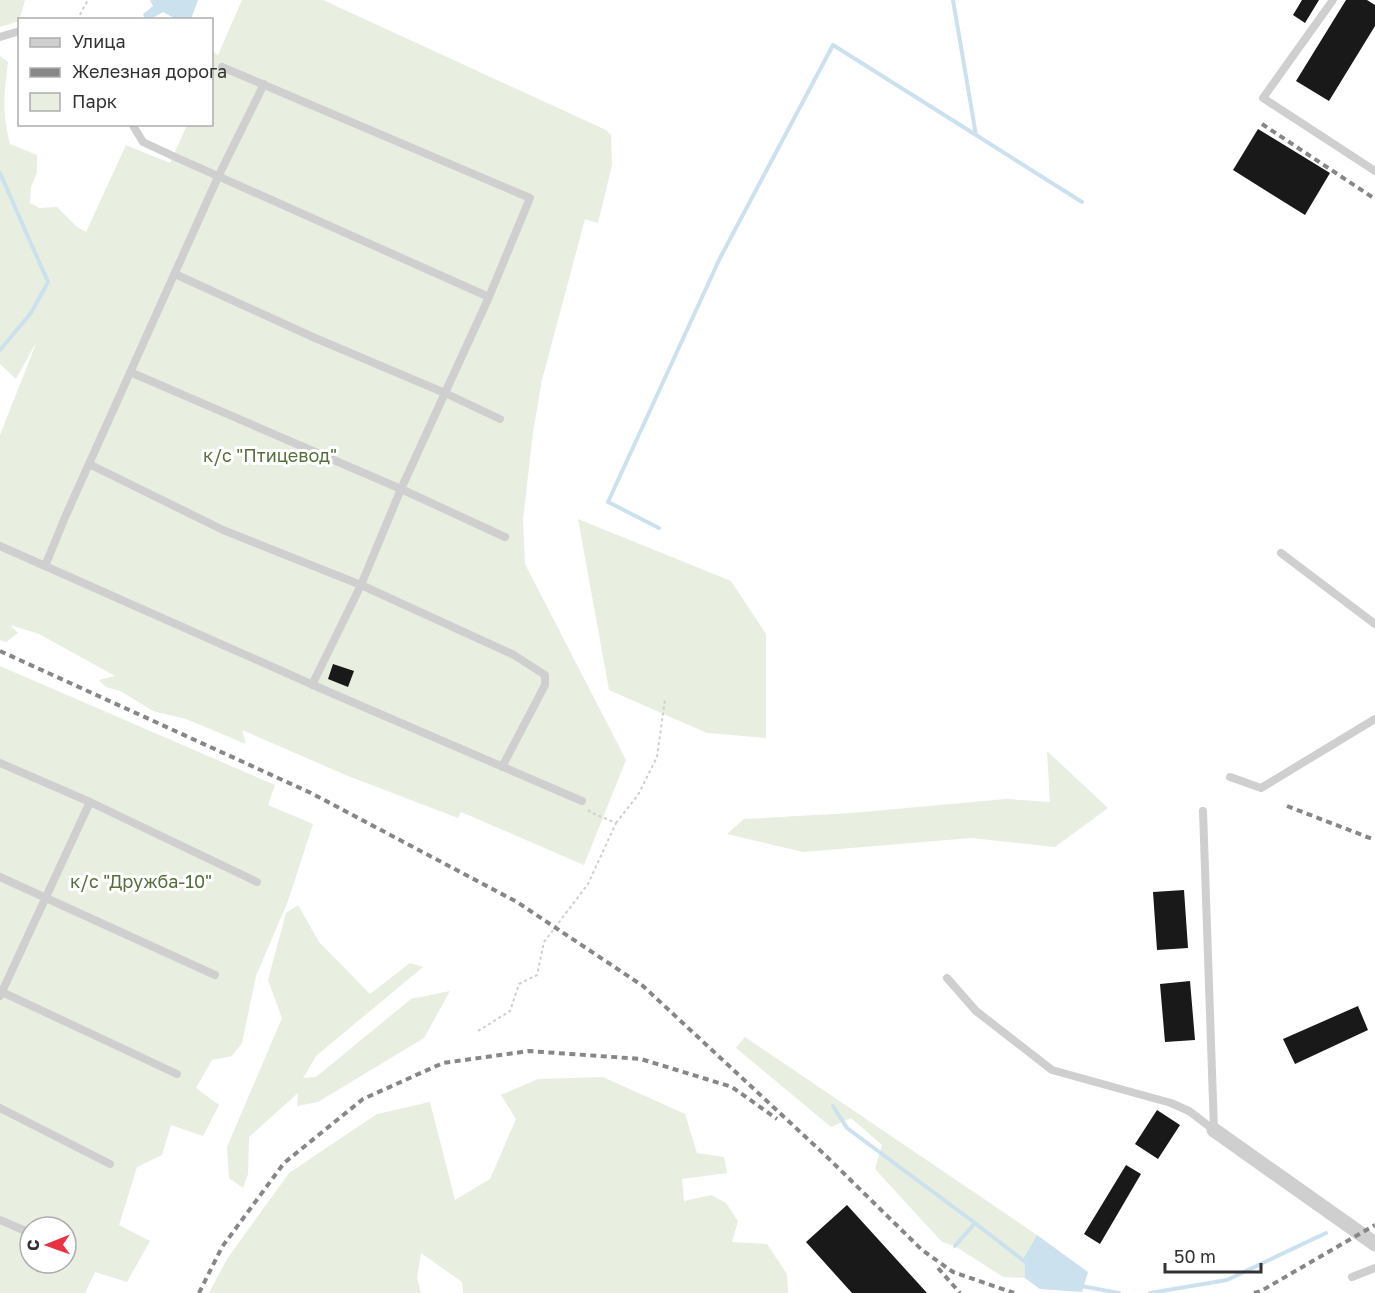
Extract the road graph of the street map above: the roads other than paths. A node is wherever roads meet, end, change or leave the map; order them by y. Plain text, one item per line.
1 (1332, 0) edge
2 (18, 32) edge
3 (0, 37) edge
4 (222, 67) dead end
5 (264, 84) junction
6 (133, 126) edge
7 (1375, 171) edge
8 (218, 177) junction
9 (175, 273) junction
10 (489, 297) junction
11 (130, 372) junction
12 (445, 393) junction
13 (500, 419) dead end
14 (89, 464) junction
15 (401, 489) junction
16 (506, 537) dead end
17 (0, 546) edge
18 (1281, 553) dead end
19 (45, 566) junction
20 (361, 585) junction
21 (1375, 624) edge
22 (312, 685) junction
23 (1375, 719) edge
24 (0, 763) edge
25 (502, 767) junction
26 (1230, 777) dead end
27 (582, 801) road end
28 (90, 802) junction
29 (1203, 811) dead end
30 (0, 877) edge
31 (257, 882) dead end
32 (44, 897) junction
33 (215, 975) dead end
34 (947, 978) dead end
35 (1, 993) edge
36 (177, 1074) dead end
37 (0, 1108) edge
38 (1214, 1130) junction
39 (110, 1164) dead end
40 (0, 1220) edge
41 (18, 1228) edge
42 (1375, 1244) edge
43 (1375, 1268) edge
44 (1352, 1277) dead end

1 - 7 lane
2 - 3 lane
4 - 5 lane
5 - 8 lane
5 - 10 lane
6 - 8 lane
8 - 9 lane
8 - 10 lane
9 - 11 lane
9 - 12 lane
10 - 12 lane
11 - 14 lane
11 - 15 lane
12 - 13 lane
12 - 15 lane
14 - 19 lane
14 - 20 lane
15 - 16 lane
15 - 20 lane
17 - 19 lane
18 - 21 lane
19 - 22 lane
20 - 22 lane
20 - 25 lane
22 - 25 lane
23 - 26 lane
24 - 28 lane
25 - 27 lane
28 - 31 lane
28 - 32 lane
29 - 38 lane
30 - 32 lane
32 - 33 lane
32 - 35 lane
34 - 38 lane
35 - 36 lane
37 - 39 lane
38 - 42 street
40 - 41 lane
43 - 44 lane

